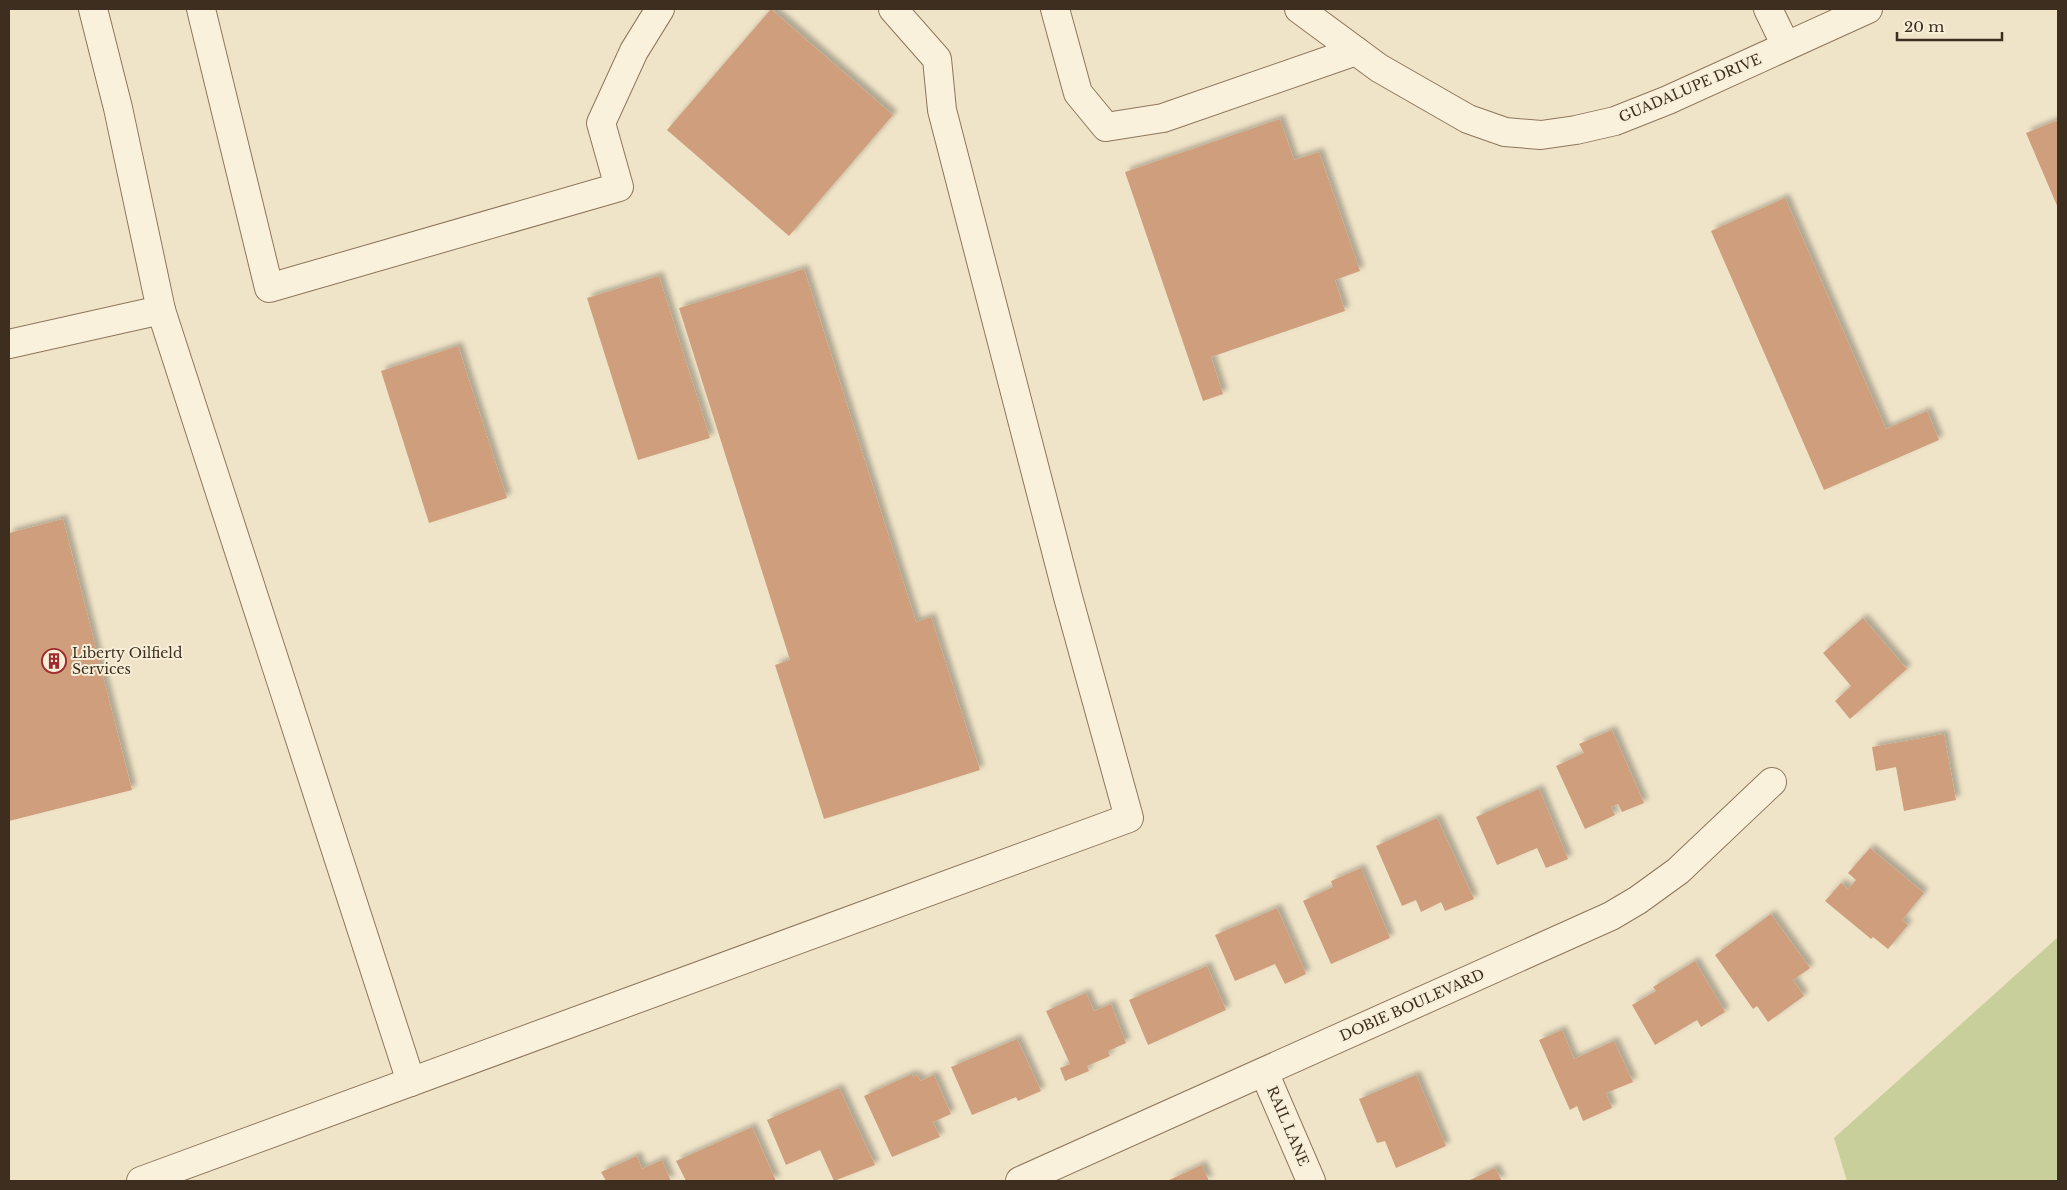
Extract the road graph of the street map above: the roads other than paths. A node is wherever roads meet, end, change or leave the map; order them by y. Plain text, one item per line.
1 (92, 9) edge
2 (201, 9) edge
3 (660, 9) edge
4 (893, 9) edge
5 (1055, 9) edge
6 (1299, 9) edge
7 (1768, 9) edge
8 (1868, 9) edge
9 (1786, 46) junction
10 (1356, 51) junction
11 (161, 310) junction
12 (9, 344) edge
13 (1772, 782) dead end
14 (1264, 1072) junction
15 (411, 1082) junction
16 (141, 1181) edge
17 (1020, 1181) edge
18 (1311, 1181) edge

1 - 11 street
2 - 3 street
4 - 15 street
5 - 10 street
6 - 10 street, GUADALUPE DRIVE
7 - 9 street
8 - 9 street, GUADALUPE DRIVE
9 - 10 street, GUADALUPE DRIVE
11 - 12 street
11 - 15 street
13 - 14 street, DOBIE BOULEVARD
14 - 17 street, DOBIE BOULEVARD
14 - 18 street, RAIL LANE
15 - 16 street

